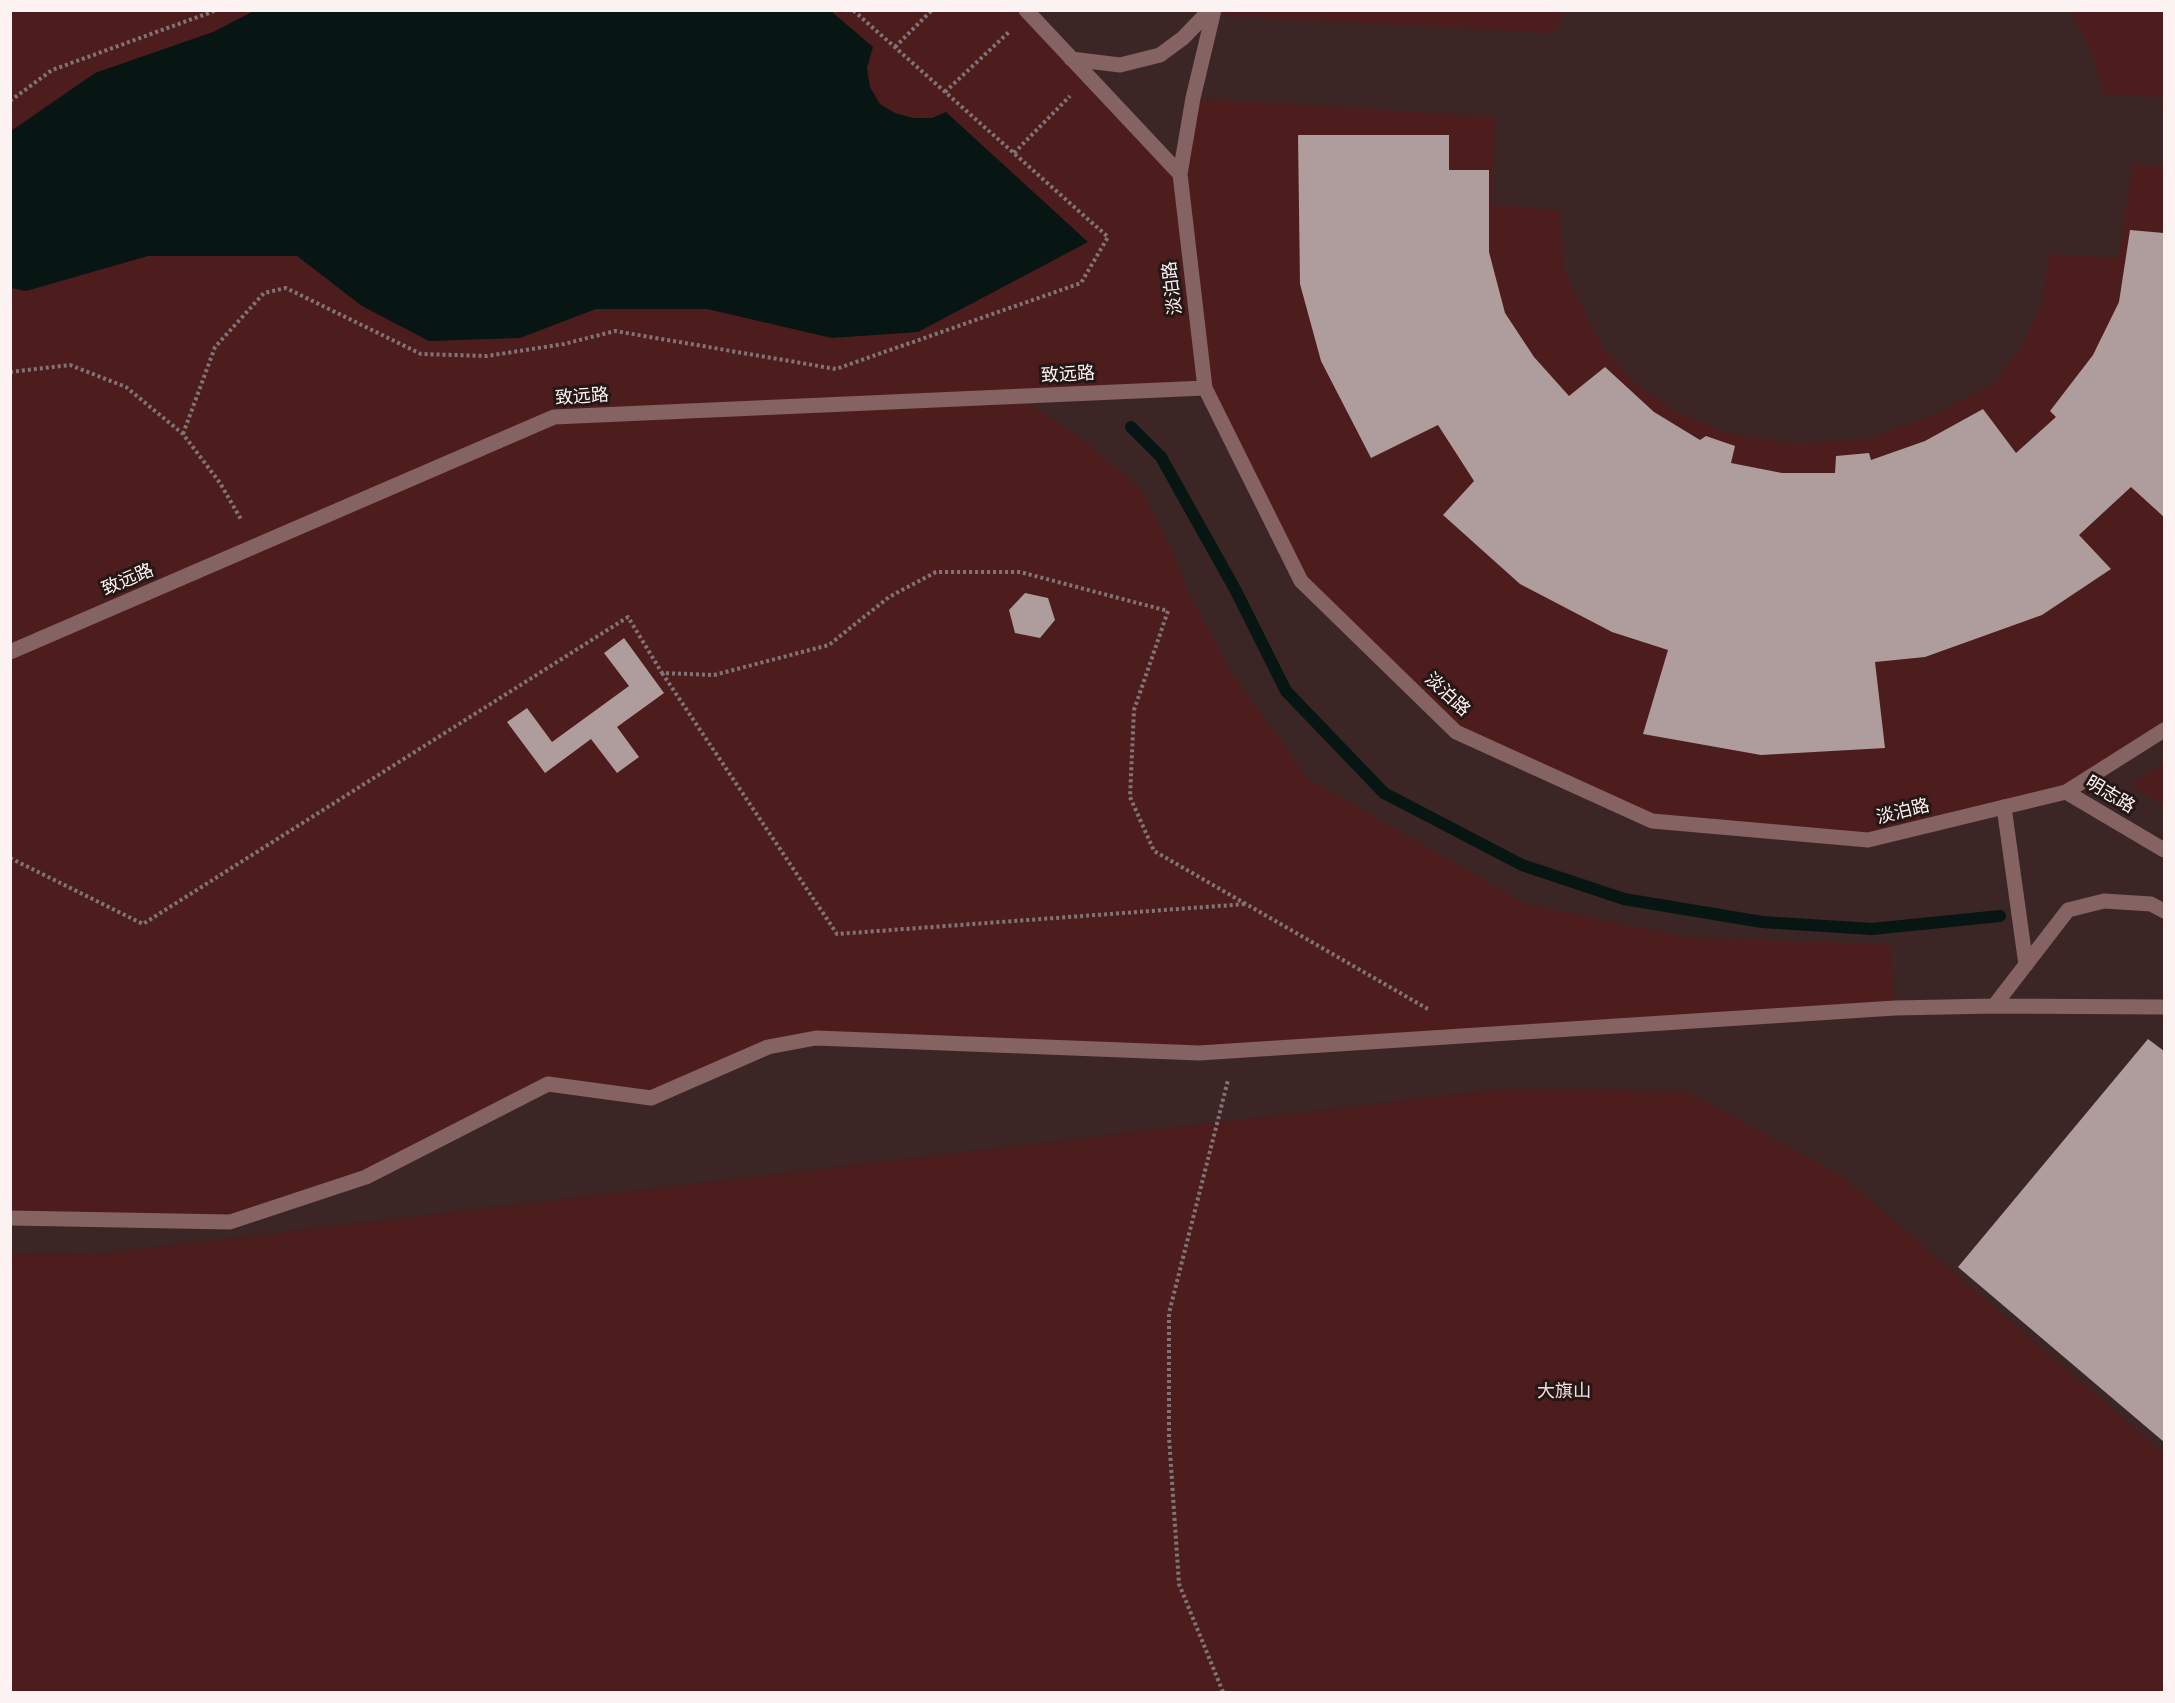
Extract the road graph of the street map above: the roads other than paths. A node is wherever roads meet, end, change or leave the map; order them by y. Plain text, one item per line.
1 (1212, 10) edge
2 (1027, 12) edge
3 (1071, 59) junction
4 (1180, 174) junction
5 (1205, 388) junction
6 (10, 652) edge
7 (2164, 729) edge
8 (2066, 792) junction
9 (2004, 807) junction
10 (2164, 850) edge
11 (2164, 911) edge
12 (2026, 965) junction
13 (1994, 1006) junction
14 (2164, 1007) edge
15 (10, 1218) edge

1 - 3 street
1 - 4 street, 淡泊路
2 - 3 street
3 - 4 street
4 - 5 street, 淡泊路
5 - 6 street, 致远路
5 - 9 street, 淡泊路
7 - 8 street, 淡泊路
8 - 9 street, 淡泊路
8 - 10 street, 明志路
9 - 12 street
11 - 12 street
12 - 13 street
13 - 14 street
13 - 15 street

